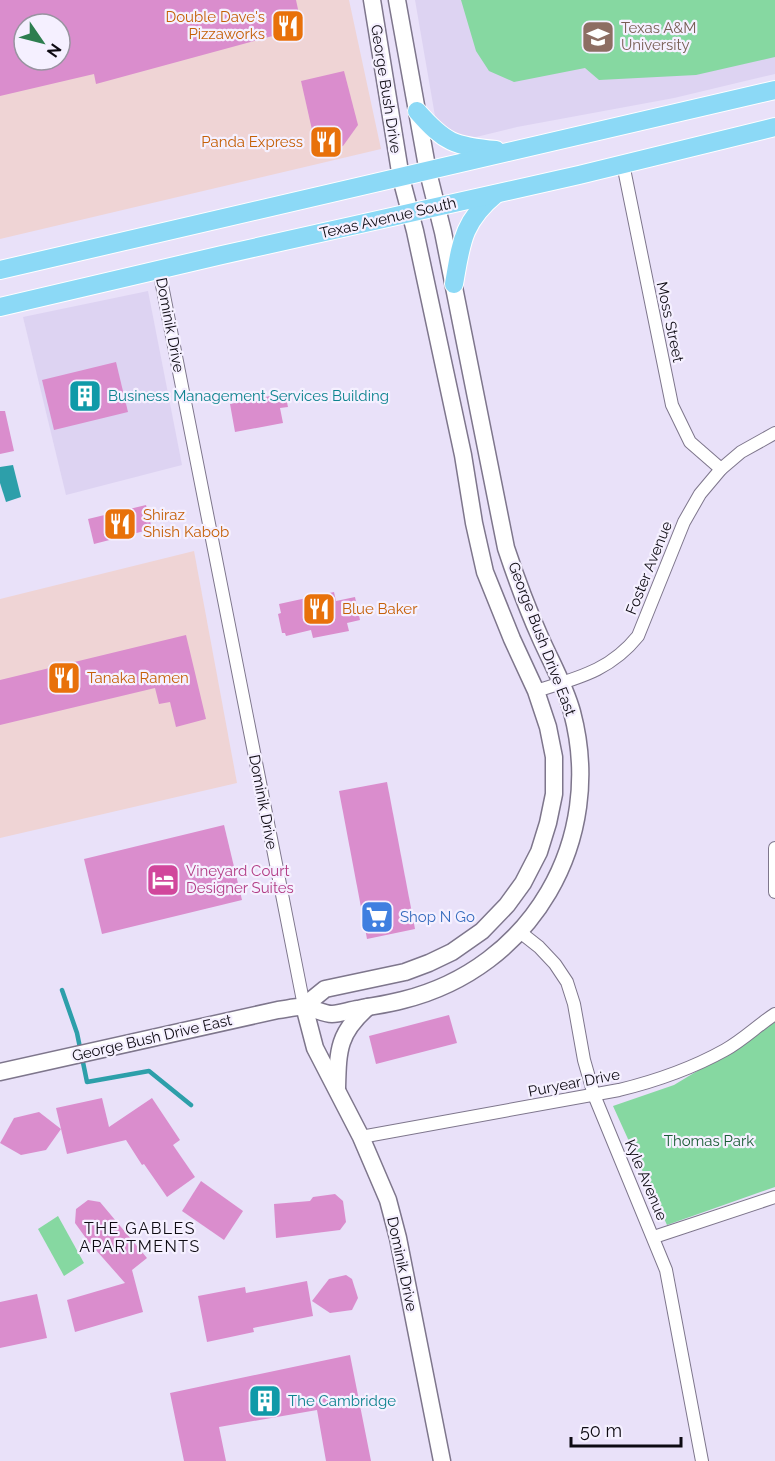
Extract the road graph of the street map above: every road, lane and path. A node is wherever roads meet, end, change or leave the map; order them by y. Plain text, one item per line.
1 (372, 0) edge
2 (397, 0) edge
3 (775, 90) edge
4 (417, 111) junction
5 (775, 127) edge
6 (510, 151) junction
7 (623, 164) junction
8 (428, 172) junction
9 (401, 178) junction
10 (496, 194) junction
11 (437, 207) junction
12 (410, 213) junction
13 (0, 270) edge
14 (159, 270) junction
15 (454, 284) junction
16 (0, 307) edge
17 (775, 433) edge
18 (721, 469) junction
19 (561, 683) junction
20 (536, 691) junction
21 (775, 848) edge
22 (775, 892) edge
23 (520, 932) junction
24 (304, 1006) junction
25 (368, 1007) junction
26 (775, 1014) edge
27 (0, 1072) edge
28 (337, 1089) junction
29 (594, 1095) junction
30 (361, 1137) junction
31 (775, 1197) edge
32 (654, 1237) junction
33 (442, 1461) edge
34 (702, 1461) edge

1 - 9 street, George Bush Drive
2 - 4 street, George Bush Drive
3 - 6 main road
4 - 6 main road
4 - 8 street, George Bush Drive
5 - 7 main road, Texas Avenue South
6 - 8 main road
7 - 10 main road, Texas Avenue South
7 - 18 street, Moss Street
8 - 9 main road
8 - 11 street, George Bush Drive East
9 - 12 street, George Bush Drive East
9 - 13 main road
10 - 11 main road, Texas Avenue South
10 - 15 main road
11 - 12 main road, Texas Avenue South
11 - 15 street, George Bush Drive East
12 - 14 main road, Texas Avenue South
12 - 20 street, George Bush Drive East
14 - 16 main road, Texas Avenue South
14 - 24 street, Dominik Drive
15 - 19 street, George Bush Drive East
17 - 18 street, Foster Avenue
18 - 19 street, Foster Avenue
19 - 20 street, Foster Avenue
19 - 23 street, George Bush Drive East
20 - 24 street, George Bush Drive East
21 - 22 street
23 - 25 street, George Bush Drive East
23 - 29 street, Kyle Avenue
24 - 25 street, George Bush Drive East
24 - 27 street, George Bush Drive East
24 - 28 street, Dominik Drive
25 - 28 street
26 - 29 street, Puryear Drive
28 - 30 street, Dominik Drive
29 - 30 street, Puryear Drive
29 - 32 street, Kyle Avenue
30 - 33 street, Dominik Drive
31 - 32 street
32 - 34 street, Kyle Avenue

